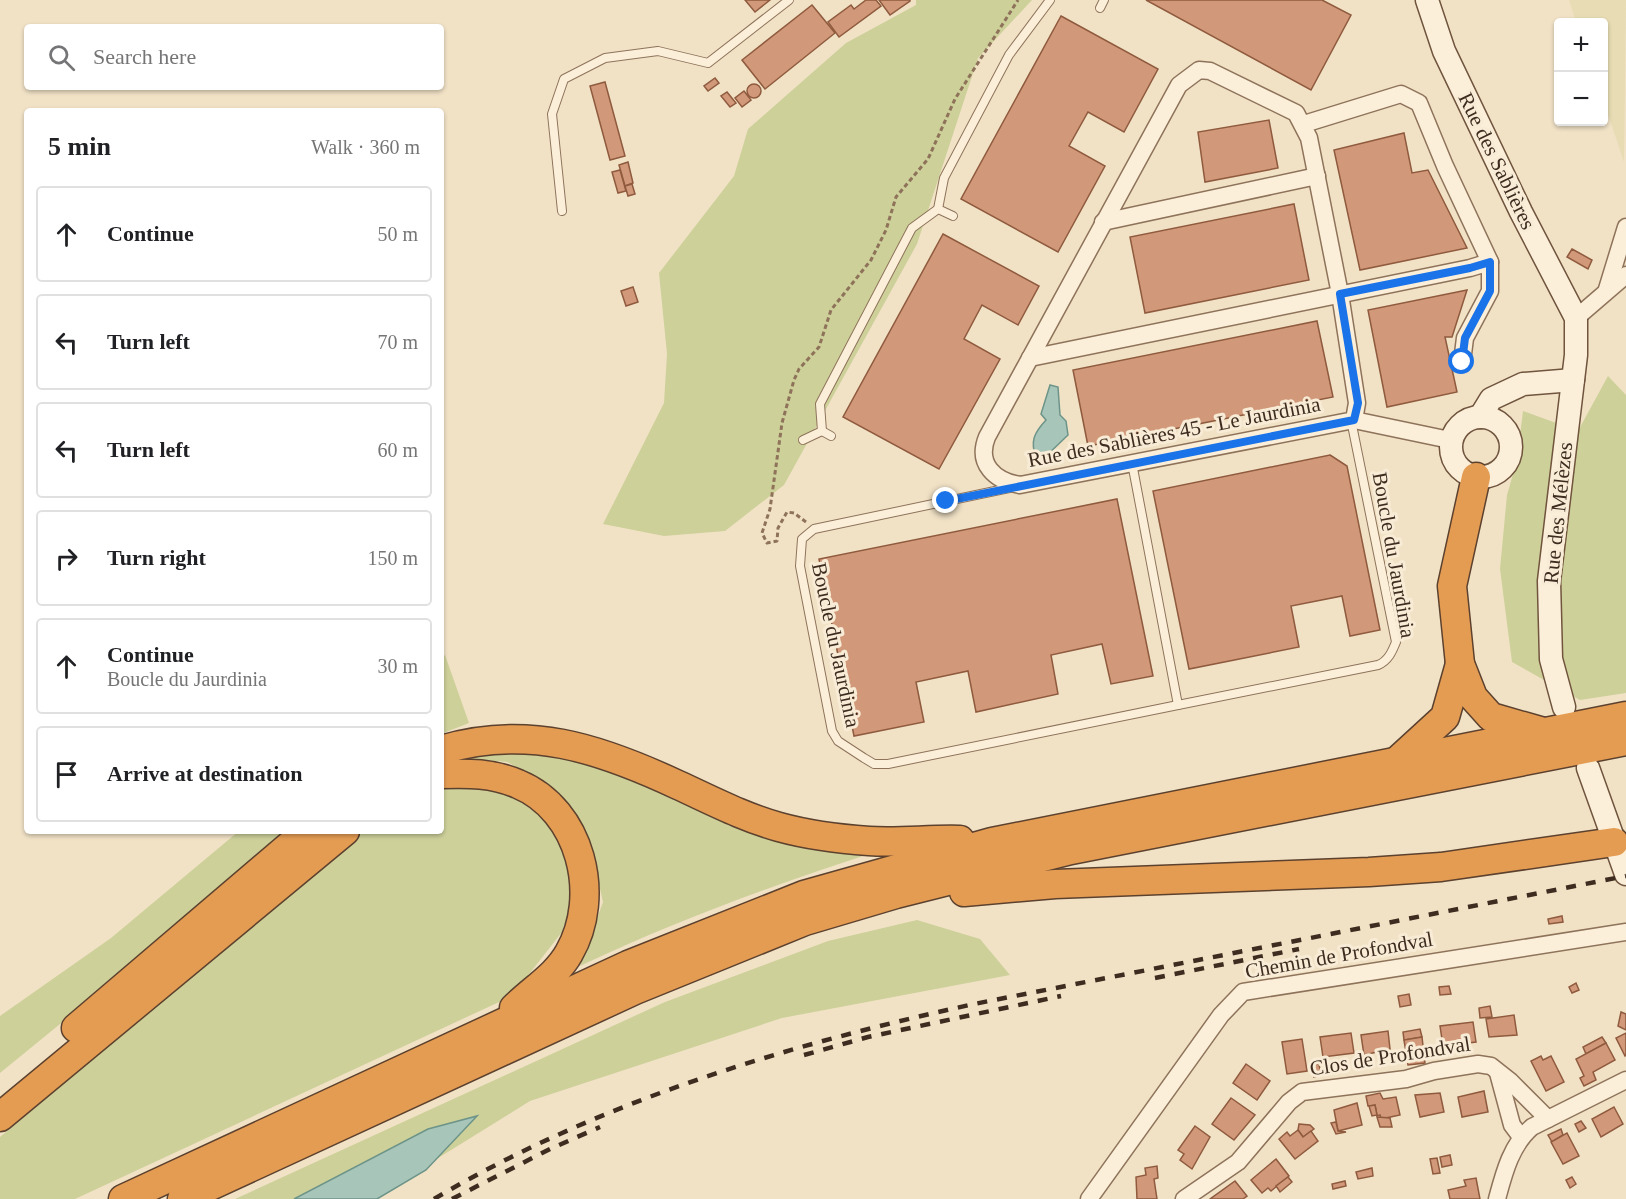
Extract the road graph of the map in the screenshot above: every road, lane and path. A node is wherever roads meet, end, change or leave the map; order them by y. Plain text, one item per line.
1 (789, 0) edge
2 (1018, 0) edge
3 (1050, 0) edge
4 (1427, 0) edge
5 (1304, 124) junction
6 (1317, 176) junction
7 (938, 209) junction
8 (562, 211) dead end
9 (952, 216) dead end
10 (1103, 222) junction
11 (1626, 227) edge
12 (1490, 262) junction
13 (1626, 275) edge
14 (1607, 289) junction
15 (1340, 294) junction
16 (1576, 318) junction
17 (1030, 358) junction
18 (1462, 362) dead end
19 (1573, 380) junction
20 (1353, 420) junction
21 (1490, 421) junction
22 (822, 431) junction
23 (831, 436) dead end
24 (803, 440) dead end
25 (1452, 442) junction
26 (1132, 463) junction
27 (1476, 477) junction
28 (1020, 485) junction
29 (814, 529) junction
30 (1460, 664) junction
31 (1178, 705) junction
32 (1564, 707) dead end
33 (1626, 716) edge
34 (1545, 732) junction
35 (1626, 741) edge
36 (444, 749) edge
37 (1396, 762) junction
38 (1588, 768) dead end
39 (444, 774) edge
40 (304, 834) edge
41 (341, 834) edge
42 (992, 842) junction
43 (1614, 842) junction
44 (1626, 874) edge
45 (896, 894) junction
46 (1626, 932) edge
47 (498, 1024) junction
48 (1498, 1073) junction
49 (1626, 1080) edge
50 (0, 1094) edge
51 (0, 1117) edge
52 (1548, 1119) junction
53 (1521, 1137) junction
54 (123, 1199) edge
55 (182, 1199) edge
56 (1089, 1199) edge
57 (1184, 1199) edge
58 (1497, 1199) edge

1 - 8 lane
2 - 29 path
3 - 7 lane
4 - 16 street, Rue des Sablières
5 - 6 street
5 - 10 street, Rue des Sablières 45 - Le Jaurdinia
5 - 12 street
6 - 10 street
6 - 15 street
7 - 9 lane
7 - 22 lane
10 - 17 street, Rue des Sablières 45 - Le Jaurdinia
11 - 14 street
12 - 15 street
12 - 18 street
13 - 14 street
14 - 16 street
15 - 17 street
15 - 20 street
16 - 19 street, Rue des Mélèzes
17 - 28 street, Rue des Sablières 45 - Le Jaurdinia
19 - 21 street
19 - 32 street, Rue des Mélèzes
20 - 25 street, Rue des Sablières 45 - Le Jaurdinia
20 - 26 street, Rue des Sablières 45 - Le Jaurdinia
20 - 31 lane, Boucle du Jaurdinia
21 - 25 street
21 - 27 street
22 - 23 lane
22 - 24 lane
25 - 27 street
26 - 28 street, Rue des Sablières 45 - Le Jaurdinia
26 - 31 lane
27 - 30 highway
28 - 29 lane
29 - 31 lane, Boucle du Jaurdinia
30 - 34 highway
30 - 37 highway
33 - 34 highway
34 - 37 highway
35 - 45 highway
36 - 42 highway
37 - 42 highway
38 - 43 street
39 - 47 highway
40 - 50 highway
41 - 51 highway
42 - 47 highway
43 - 44 street
43 - 45 highway
45 - 55 highway
46 - 56 street, Chemin de Profondval
47 - 54 highway
48 - 52 street, Clos de Profondval
48 - 53 street
48 - 57 street, Clos de Profondval
49 - 52 street
52 - 53 street
53 - 58 street

